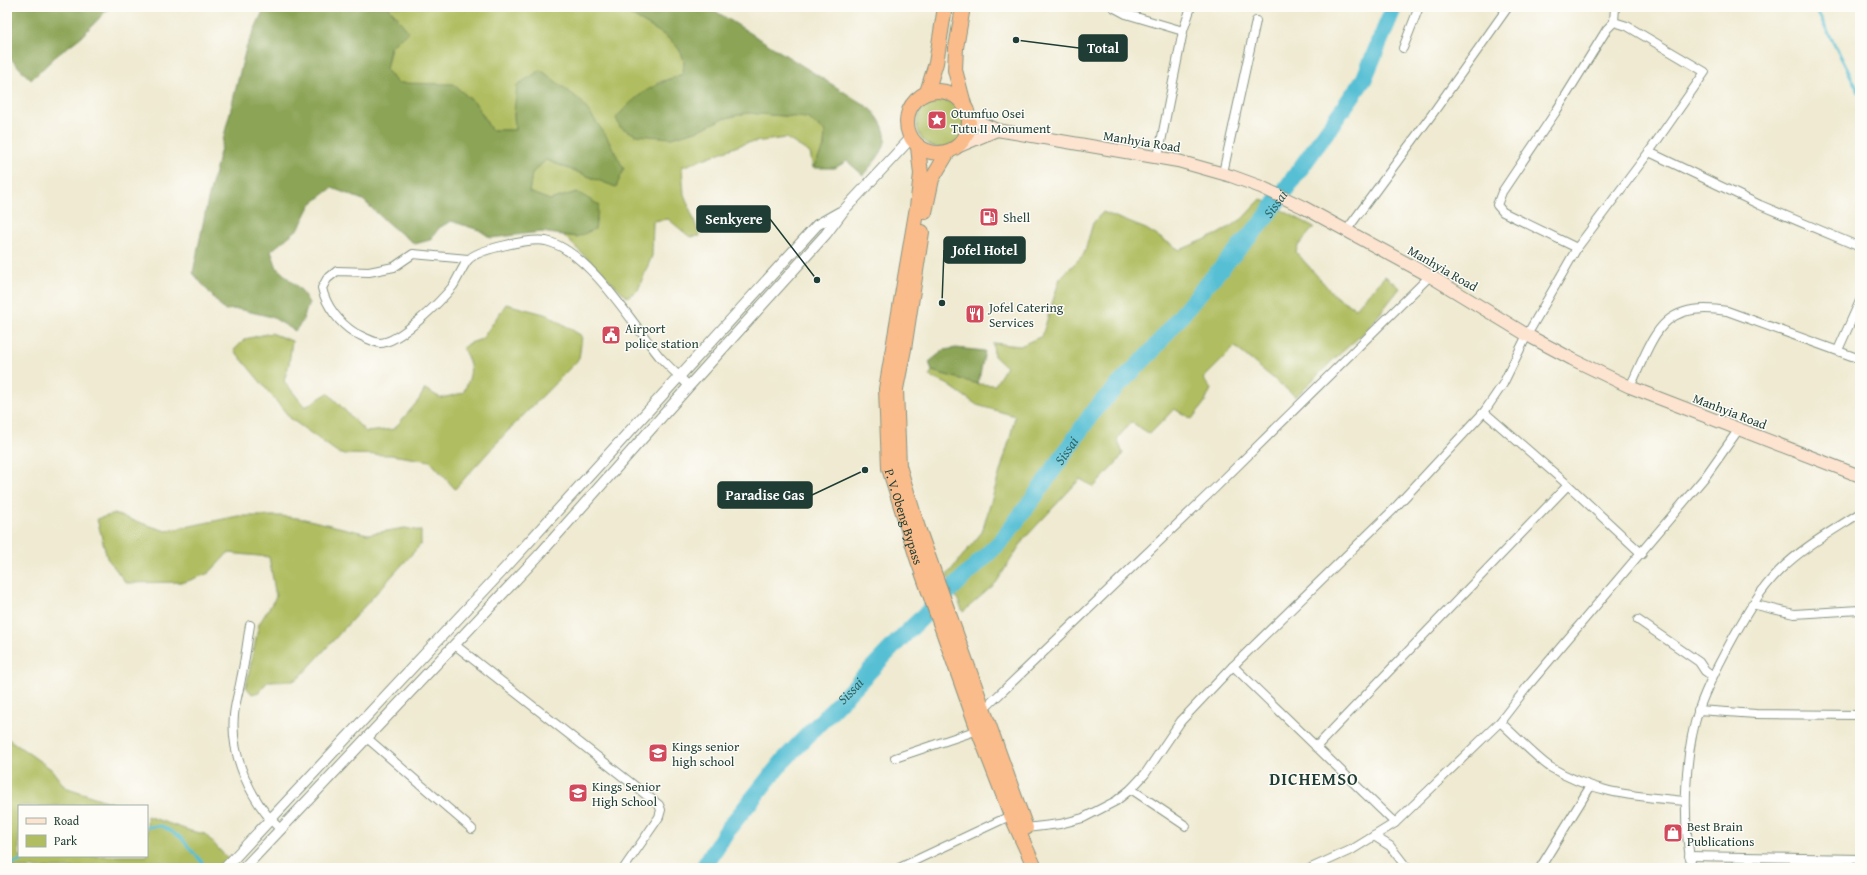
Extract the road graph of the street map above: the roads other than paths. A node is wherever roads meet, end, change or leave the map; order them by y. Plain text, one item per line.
1 (945, 7) edge
2 (963, 7) edge
3 (1113, 7) edge
4 (1191, 7) edge
5 (1420, 7) edge
6 (1508, 7) edge
7 (1615, 7) edge
8 (1256, 21) dead end
9 (1614, 22) junction
10 (1183, 31) junction
11 (1403, 48) dead end
12 (927, 92) junction
13 (964, 104) junction
14 (969, 118) junction
15 (998, 130) junction
16 (914, 142) junction
17 (952, 150) junction
18 (1649, 152) junction
19 (1158, 157) junction
20 (1222, 173) junction
21 (844, 210) junction
22 (1346, 231) junction
23 (1860, 247) edge
24 (1577, 248) junction
25 (468, 260) junction
26 (1430, 276) junction
27 (1860, 301) edge
28 (1527, 335) junction
29 (1838, 350) junction
30 (1860, 359) edge
31 (679, 376) junction
32 (689, 386) junction
33 (1630, 387) junction
34 (1484, 412) junction
35 (1739, 429) junction
36 (1860, 476) edge
37 (1568, 485) junction
38 (1860, 513) edge
39 (1642, 554) junction
40 (937, 594) junction
41 (1752, 604) junction
42 (942, 610) junction
43 (1860, 610) edge
44 (1638, 620) dead end
45 (250, 625) dead end
46 (455, 645) junction
47 (1233, 666) junction
48 (1712, 676) junction
49 (984, 710) junction
50 (1698, 710) junction
51 (1860, 715) edge
52 (1500, 722) junction
53 (978, 730) junction
54 (367, 738) junction
55 (1316, 747) junction
56 (895, 758) dead end
57 (1590, 787) junction
58 (1131, 789) junction
59 (1685, 801) junction
60 (1015, 813) junction
61 (269, 819) junction
62 (1395, 823) junction
63 (1186, 826) dead end
64 (1026, 828) junction
65 (472, 829) dead end
66 (281, 830) junction
67 (1374, 836) junction
68 (1690, 856) junction
69 (1860, 859) edge
70 (225, 868) edge
71 (244, 868) edge
72 (624, 868) edge
73 (899, 868) edge
74 (1035, 868) edge
75 (1044, 868) edge
76 (1310, 868) edge
77 (1407, 868) edge
78 (1540, 868) edge
79 (1692, 868) edge

1 - 12 highway
2 - 13 highway
3 - 10 street
4 - 10 street
5 - 11 street
6 - 22 street
7 - 9 street
8 - 20 street
9 - 18 street
9 - 24 street
10 - 19 street
12 - 13 highway
12 - 16 highway
13 - 14 highway
14 - 15 main road, Manhyia Road
14 - 17 highway
15 - 17 main road
15 - 19 main road, Manhyia Road
16 - 17 highway
16 - 21 street
16 - 40 highway, P. V. Obeng Bypass
17 - 40 highway, P. V. Obeng Bypass
18 - 23 street
18 - 24 street
19 - 20 main road, Manhyia Road
20 - 22 main road, Manhyia Road
21 - 31 street
21 - 32 street
22 - 26 main road, Manhyia Road
24 - 28 street
25 - 25 street
25 - 31 street
26 - 28 main road, Manhyia Road
26 - 49 street
27 - 29 street
28 - 33 main road, Manhyia Road
28 - 34 street
29 - 30 street
29 - 33 street
31 - 32 street
31 - 61 street
32 - 46 street
33 - 35 main road, Manhyia Road
34 - 37 street
34 - 47 street
35 - 36 main road, Manhyia Road
35 - 39 street
37 - 39 street
37 - 55 street
38 - 41 street
39 - 52 street
40 - 42 highway, P. V. Obeng Bypass
41 - 43 street
41 - 48 street
42 - 49 highway, P. V. Obeng Bypass
42 - 53 highway, P. V. Obeng Bypass
44 - 48 street
45 - 61 street
46 - 54 street
46 - 72 street
47 - 55 street
47 - 58 street
48 - 50 street
49 - 60 highway, P. V. Obeng Bypass
50 - 51 street
50 - 59 street
52 - 57 street
52 - 62 street
53 - 56 street
53 - 60 highway, P. V. Obeng Bypass
54 - 65 street
54 - 66 street
55 - 62 street
57 - 59 street
57 - 78 street
58 - 63 street
58 - 64 street
59 - 68 street
60 - 64 highway, P. V. Obeng Bypass
60 - 73 street
60 - 74 highway, P. V. Obeng Bypass
61 - 66 street
61 - 70 street
62 - 67 street
64 - 75 highway, P. V. Obeng Bypass
66 - 71 street
67 - 76 street
67 - 77 street
68 - 69 street
68 - 79 street

